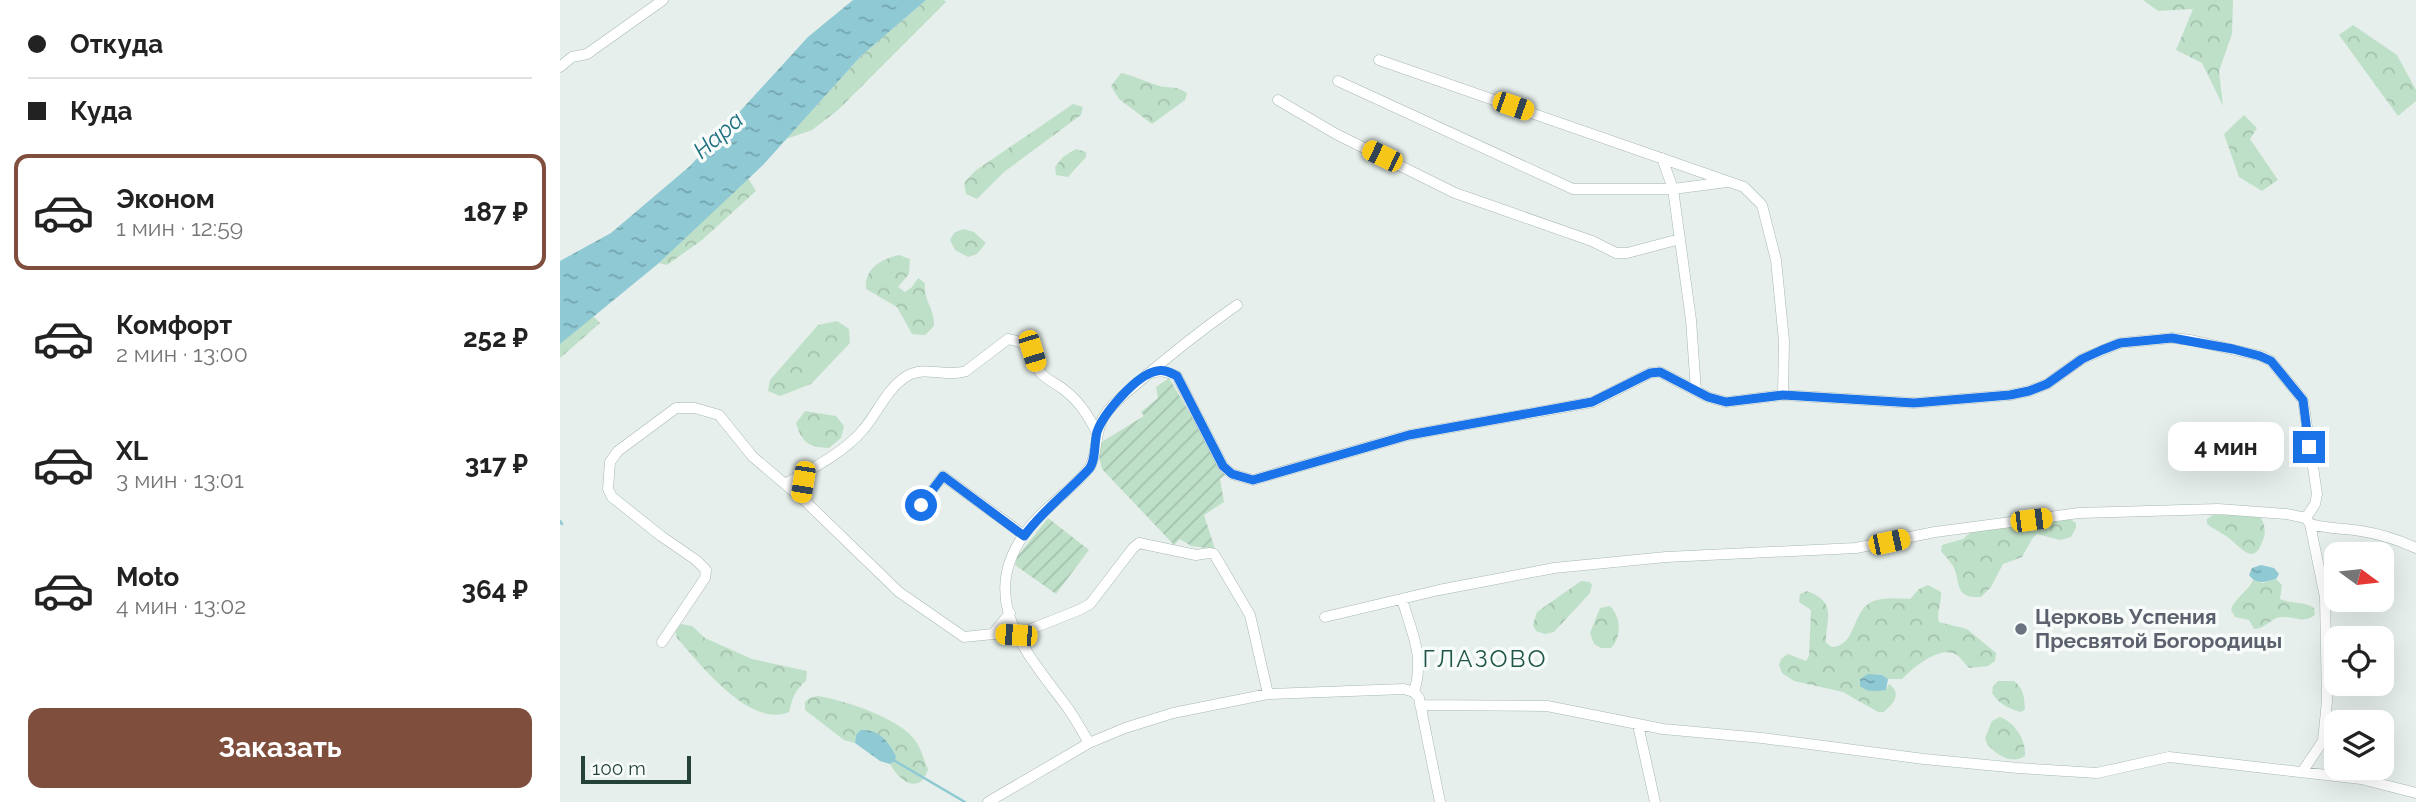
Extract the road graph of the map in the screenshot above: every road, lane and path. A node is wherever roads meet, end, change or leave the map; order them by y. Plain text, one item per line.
1 (663, 0) edge
2 (1379, 60) dead end
3 (560, 67) edge
4 (1338, 81) dead end
5 (1278, 100) dead end
6 (1662, 158) junction
7 (1731, 182) junction
8 (1673, 189) junction
9 (1680, 239) junction
10 (1237, 305) dead end
11 (1147, 374) junction
12 (1696, 391) junction
13 (1783, 395) junction
14 (1097, 433) junction
15 (809, 471) junction
16 (785, 484) junction
17 (801, 497) junction
18 (921, 505) dead end
19 (2308, 521) junction
20 (1024, 536) junction
21 (2416, 548) edge
22 (1402, 599) junction
23 (1010, 613) junction
24 (1325, 617) dead end
25 (993, 634) junction
26 (1016, 635) junction
27 (662, 642) dead end
28 (1414, 692) junction
29 (1268, 694) junction
30 (1420, 705) junction
31 (1638, 725) junction
32 (1089, 743) junction
33 (2302, 772) junction
34 (2416, 793) edge
35 (988, 802) edge
36 (1440, 802) edge
37 (1655, 802) edge

1 - 3 street
2 - 6 street
4 - 8 street
5 - 9 street
6 - 7 street
6 - 8 street
7 - 8 street
7 - 13 street
8 - 9 street
9 - 12 street
10 - 11 street
11 - 12 street
11 - 14 street
12 - 13 street
13 - 19 street
14 - 15 street
14 - 20 street
15 - 16 street
15 - 17 street
16 - 17 street
16 - 27 street
17 - 25 street
18 - 20 street
19 - 21 street
19 - 22 street
19 - 33 street
20 - 23 street
22 - 24 street
22 - 28 street
23 - 25 street
23 - 26 street
25 - 26 street
26 - 29 street
26 - 32 street
28 - 29 street
28 - 30 street
29 - 32 street
30 - 31 street
30 - 36 street
31 - 33 street
31 - 37 street
32 - 35 street
33 - 34 street

